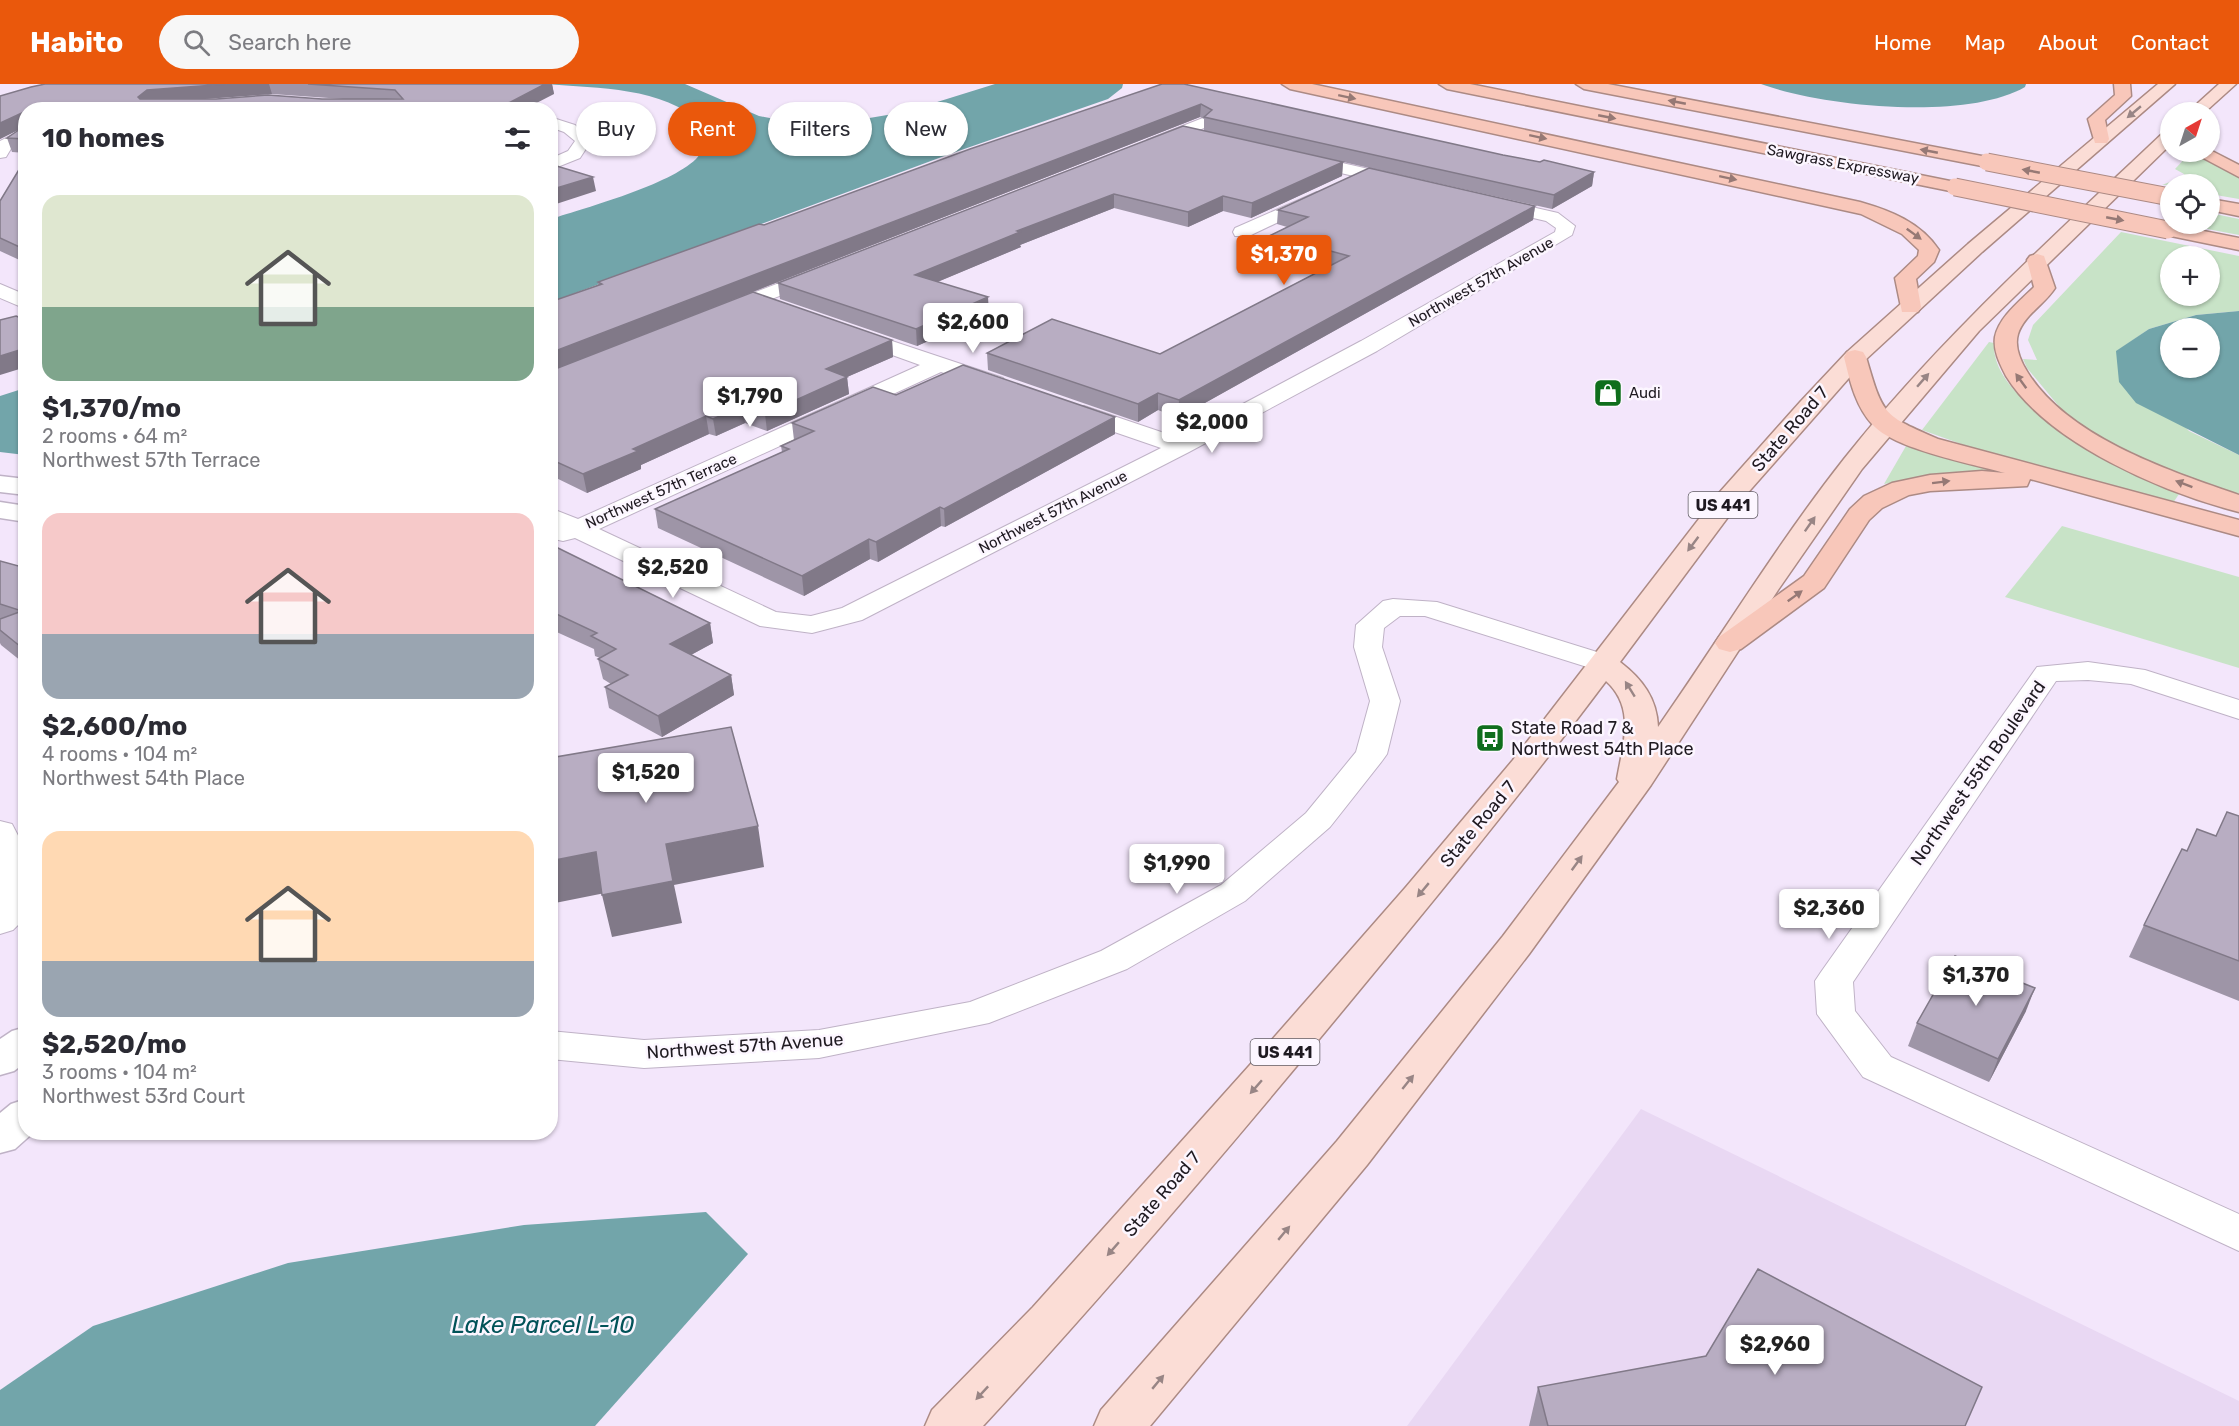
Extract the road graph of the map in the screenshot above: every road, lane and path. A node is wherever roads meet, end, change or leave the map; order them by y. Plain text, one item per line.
1 (1290, 84) edge
2 (1447, 84) edge
3 (1584, 84) edge
4 (1673, 84) edge
5 (2122, 84) edge
6 (2167, 84) edge
7 (2228, 84) edge
8 (2207, 102) edge
9 (1213, 119) edge
10 (558, 124) edge
11 (1183, 132) junction
12 (18, 137) edge
13 (1206, 137) edge
14 (1858, 138) junction
15 (2101, 139) junction
16 (2160, 145) edge
17 (1139, 149) edge
18 (0, 153) edge
19 (1286, 155) edge
20 (558, 161) edge
21 (2220, 162) edge
22 (2239, 172) edge
23 (1366, 174) junction
24 (1424, 187) edge
25 (2160, 195) edge
26 (1471, 198) edge
27 (2220, 207) edge
28 (2239, 210) edge
29 (1242, 232) dead end
30 (2239, 244) edge
31 (2037, 260) junction
32 (841, 265) edge
33 (0, 290) edge
34 (18, 299) edge
35 (753, 299) junction
36 (1910, 307) junction
37 (786, 311) edge
38 (701, 320) edge
39 (830, 326) edge
40 (1854, 357) junction
41 (940, 364) junction
42 (1017, 390) edge
43 (1060, 406) edge
44 (1886, 424) junction
45 (1180, 447) junction
46 (0, 484) edge
47 (18, 486) edge
48 (2095, 489) junction
49 (2239, 504) edge
50 (0, 510) edge
51 (18, 513) edge
52 (558, 520) edge
53 (2239, 528) edge
54 (578, 529) junction
55 (558, 534) edge
56 (558, 545) edge
57 (1730, 642) junction
58 (1603, 663) junction
59 (2239, 710) edge
60 (1634, 785) junction
61 (0, 831) edge
62 (0, 922) edge
63 (558, 1045) edge
64 (18, 1047) edge
65 (0, 1060) edge
66 (18, 1122) edge
67 (0, 1137) edge
68 (2239, 1233) edge
69 (950, 1426) edge
70 (1119, 1426) edge

1 -> 36 highway
2 -> 30 highway, Sawgrass Expressway, bridge
14 -> 3 highway, Sawgrass Expressway
4 - 14 highway
5 - 15 highway
6 -> 15 main road, State Road 7 / US 441
7 - 8 main road
9 - 11 street
10 - 20 street
11 - 13 street
11 - 17 street
12 - 18 street
25 -> 14 highway, Sawgrass Expressway, bridge
15 - 36 main road, State Road 7 / US 441
16 - 31 main road
19 - 23 street
21 - 22 highway
23 - 24 street
23 - 29 street
26 - 45 street, Northwest 57th Avenue
27 - 28 highway
44 -> 31 main road
49 -> 31 highway
32 - 35 street
33 - 34 street
35 - 37 street
35 - 38 street
36 - 40 main road, State Road 7 / US 441
39 - 41 street
40 - 44 highway
40 -> 58 main road, State Road 7 / US 441
41 - 42 street
41 - 54 street, Northwest 57th Terrace
43 - 45 street
44 - 48 highway
57 -> 44 main road
45 - 54 street, Northwest 57th Avenue
46 - 47 street
48 - 53 highway
57 -> 48 highway
50 - 51 street
52 - 54 street
54 - 55 street, Northwest 57th Terrace
54 - 56 street, Northwest 57th Terrace
57 - 60 main road
60 -> 58 main road
58 - 63 street, Northwest 57th Avenue
58 -> 69 main road, State Road 7 / US 441
59 - 68 street, Northwest 55th Boulevard
70 -> 60 main road
61 - 62 street
64 - 65 street
66 - 67 street

